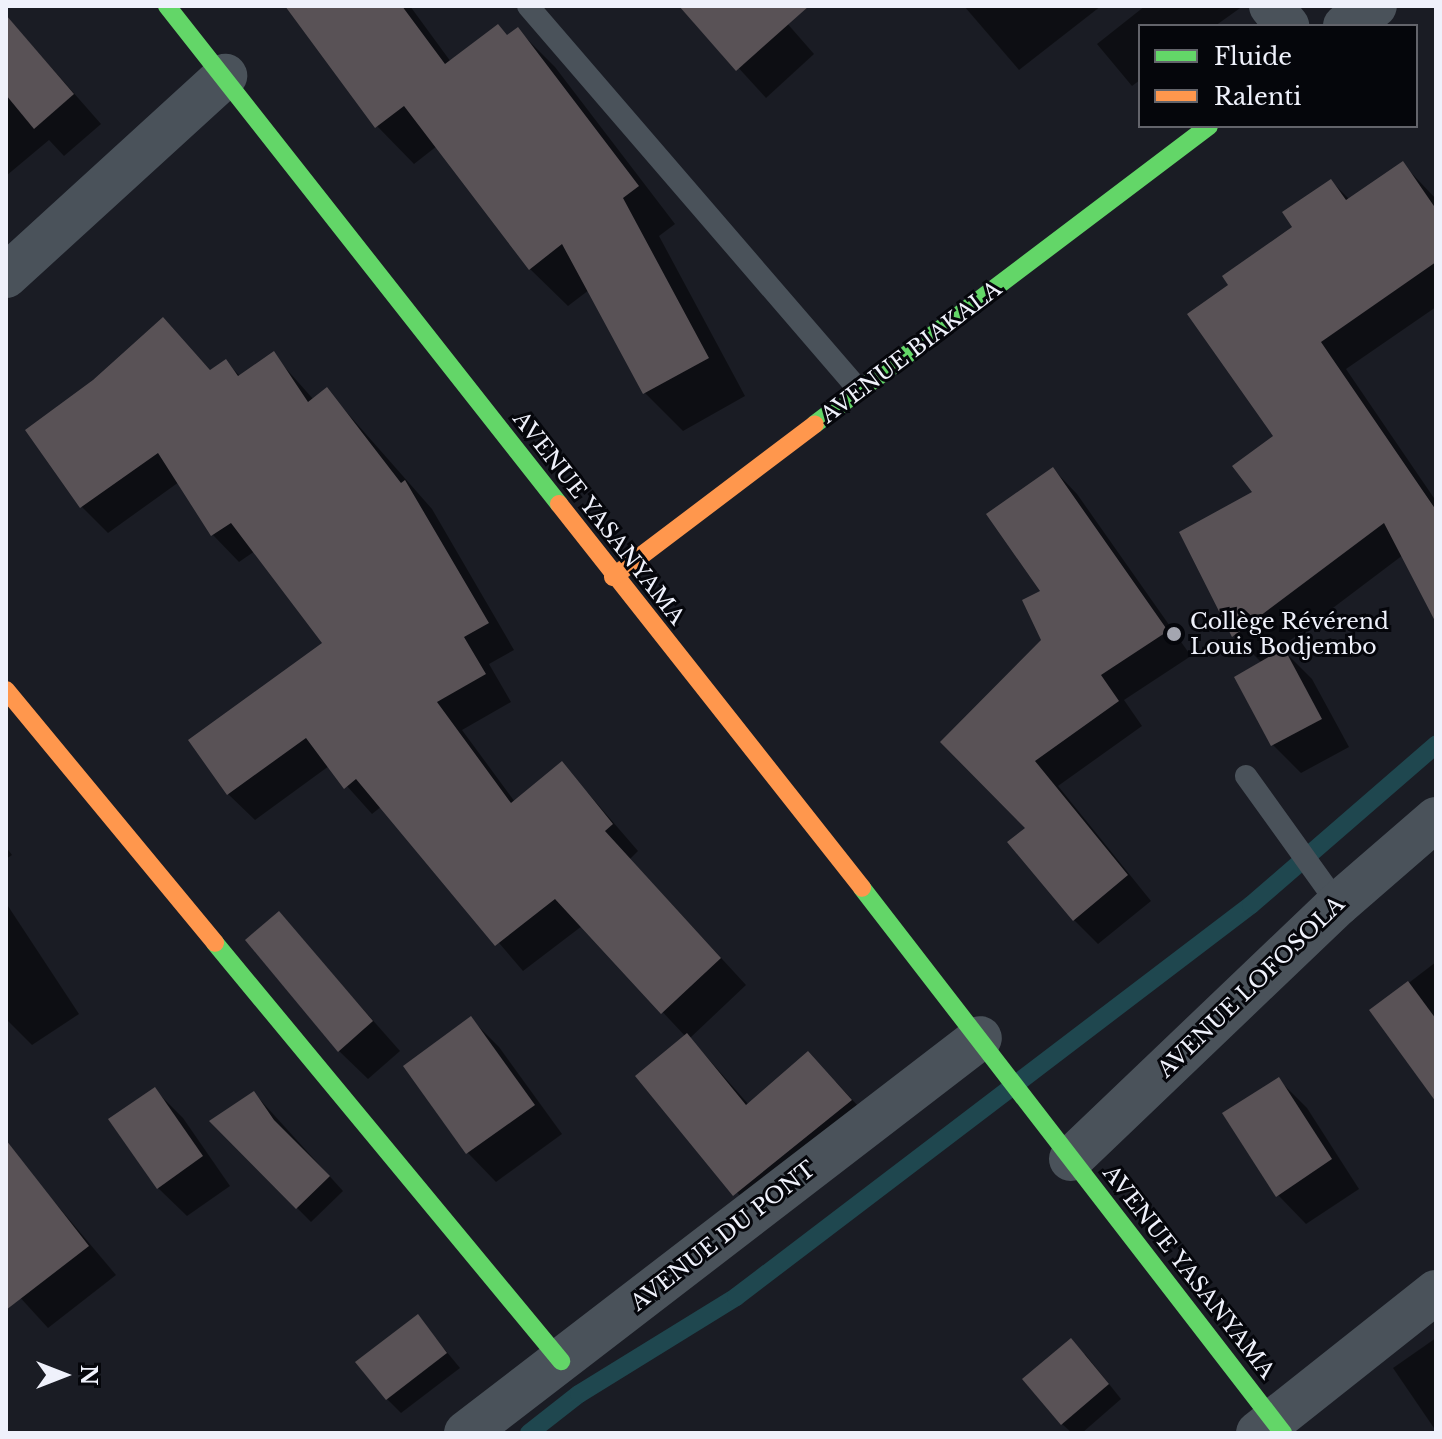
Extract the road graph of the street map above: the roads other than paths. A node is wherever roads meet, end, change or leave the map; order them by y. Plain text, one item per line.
1 (167, 6) edge
2 (528, 6) edge
3 (1271, 6) edge
4 (1375, 6) edge
5 (1285, 24) edge
6 (1348, 24) edge
7 (225, 76) junction
8 (1206, 128) edge
9 (6, 276) edge
10 (859, 390) junction
11 (613, 577) junction
12 (6, 690) edge
13 (1246, 776) dead end
14 (1436, 819) edge
15 (1330, 894) junction
16 (988, 1048) junction
17 (1064, 1151) junction
18 (1436, 1292) edge
19 (561, 1361) junction
20 (1272, 1429) edge
21 (466, 1433) edge

1 - 7 street, AVENUE YASANYAMA
2 - 10 lane
3 - 5 street
4 - 6 street
7 - 9 street
7 - 11 street, AVENUE YASANYAMA
8 - 10 street, AVENUE BIAKALA
10 - 11 street, AVENUE BIAKALA
11 - 16 street, AVENUE YASANYAMA
12 - 19 street
13 - 15 lane
14 - 15 street, AVENUE LOFOSOLA
15 - 17 street, AVENUE LOFOSOLA
16 - 17 street, AVENUE YASANYAMA
16 - 19 street, AVENUE DU PONT
17 - 20 street, AVENUE YASANYAMA
18 - 20 street
19 - 21 street, AVENUE DU PONT

